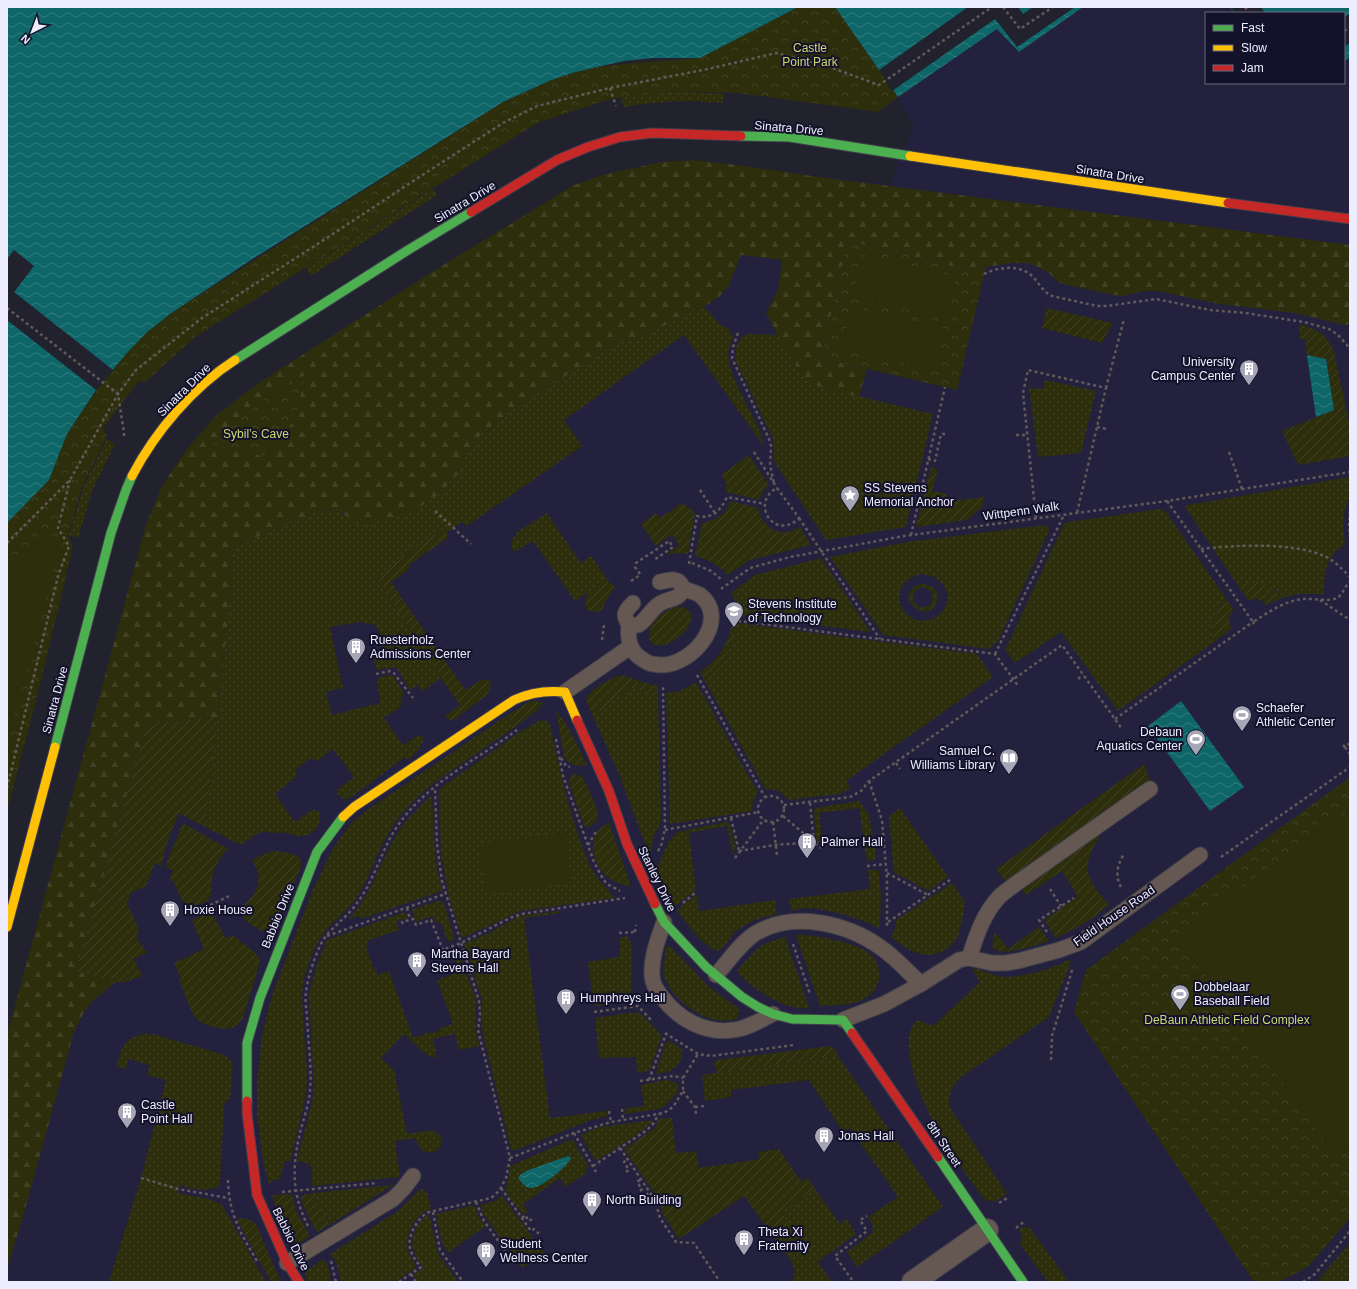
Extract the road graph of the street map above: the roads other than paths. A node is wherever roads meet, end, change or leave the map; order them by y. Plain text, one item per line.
1 (1350, 219) edge
2 (660, 582) dead end
3 (684, 588) junction
4 (633, 603) dead end
5 (629, 624) junction
6 (630, 646) junction
7 (565, 692) junction
8 (1150, 790) dead end
9 (1200, 854) dead end
10 (664, 922) junction
11 (7, 927) edge
12 (969, 958) junction
13 (716, 976) junction
14 (921, 984) junction
15 (773, 1014) junction
16 (843, 1020) junction
17 (413, 1176) dead end
18 (987, 1230) junction
19 (287, 1263) junction
20 (299, 1282) edge
21 (913, 1282) edge
22 (1023, 1282) edge

1 - 11 street, Sinatra Drive
2 - 3 lane
3 - 5 lane
3 - 6 lane
4 - 5 lane
5 - 6 lane
6 - 7 lane
7 - 10 street, Stanley Drive
7 - 19 street, Babbio Drive
8 - 12 lane
9 - 12 lane, Field House Road
10 - 13 street, Stanley Drive
10 - 15 lane
12 - 14 lane
13 - 14 lane
13 - 15 street, Stanley Drive
14 - 16 lane
15 - 16 street, Stanley Drive
16 - 18 street, 8th Street
17 - 19 lane
18 - 21 street
18 - 22 street, 8th Street
19 - 20 street, Babbio Drive

